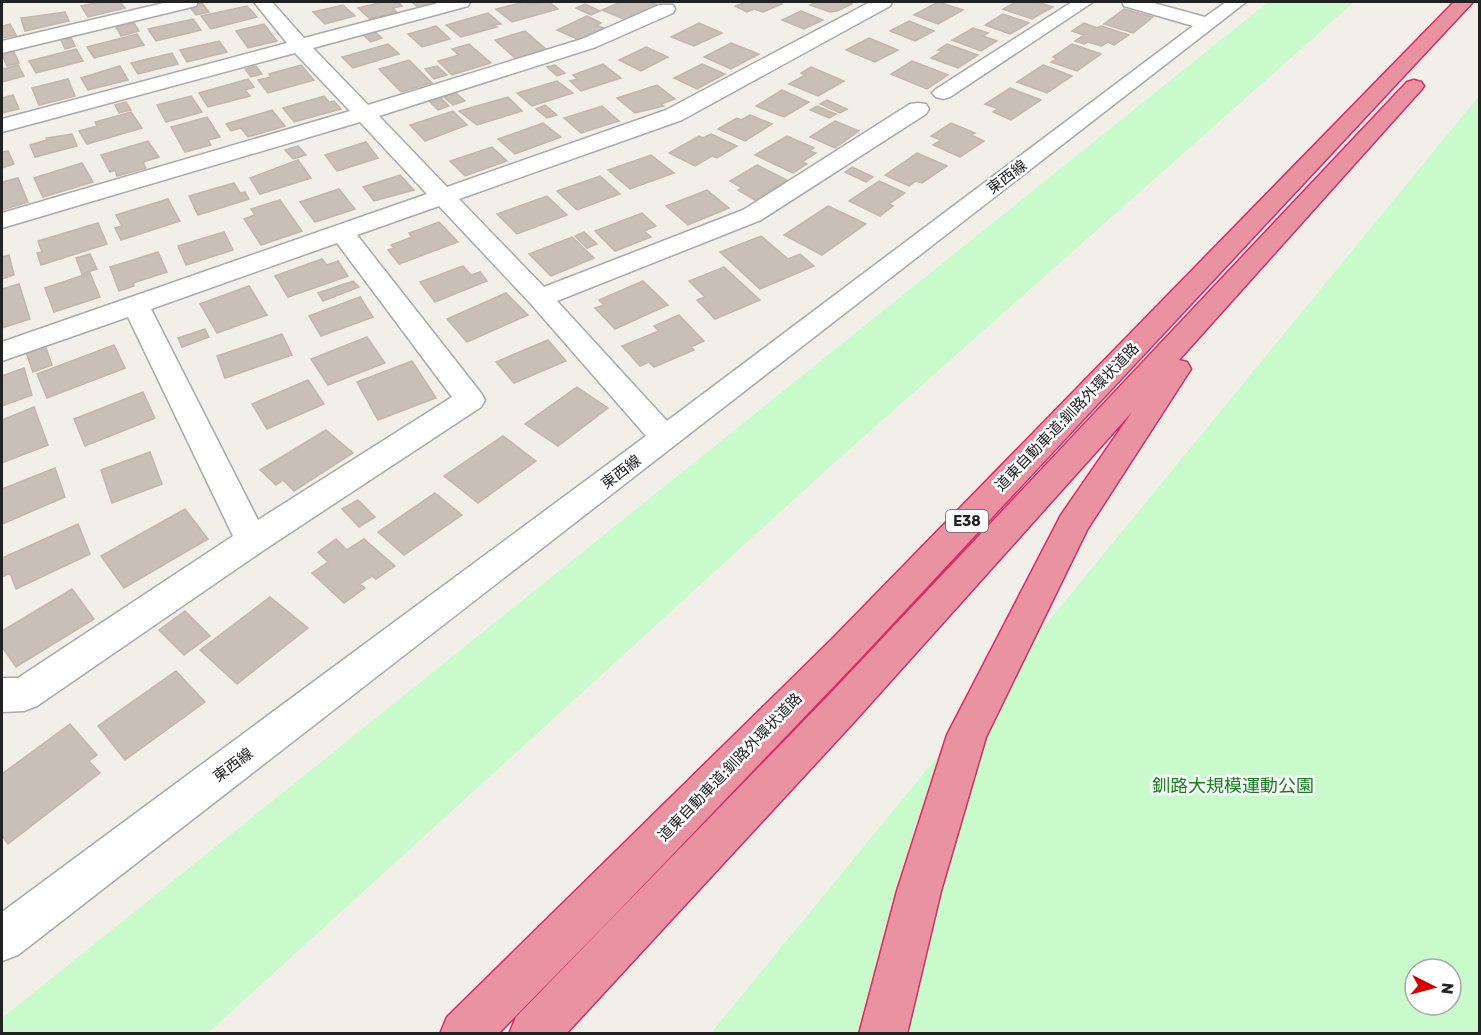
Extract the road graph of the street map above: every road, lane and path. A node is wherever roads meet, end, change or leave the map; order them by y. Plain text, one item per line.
1 (189, 2) edge
2 (263, 2) edge
3 (461, 2) edge
4 (883, 2) edge
5 (1084, 2) edge
6 (1131, 2) edge
7 (1237, 2) edge
8 (1464, 2) edge
9 (666, 9) dead end
10 (1479, 14) edge
11 (1207, 24) junction
12 (298, 44) junction
13 (2, 47) edge
14 (943, 93) dead end
15 (918, 110) dead end
16 (366, 113) junction
17 (2, 126) edge
18 (443, 195) junction
19 (2, 221) edge
20 (341, 231) junction
21 (1233, 285) junction
22 (540, 298) junction
23 (135, 304) junction
24 (2, 352) edge
25 (665, 438) junction
26 (252, 541) junction
27 (2, 695) edge
28 (2, 939) edge
29 (464, 1034) edge
30 (532, 1034) edge
31 (883, 1034) edge

1 - 13 street
2 - 12 street
3 - 12 street
4 - 18 street
5 - 14 street
6 - 11 street
7 - 11 street, 東西線
8 - 29 highway, 道東自動車道;釧路外環状道路 / E38
9 - 16 street
10 - 21 highway, 道東自動車道;釧路外環状道路 / E38
11 - 25 street, 東西線
12 - 16 street
12 - 17 street
15 - 22 street
16 - 18 street
16 - 19 street
18 - 20 street
18 - 22 street
20 - 23 street
20 - 26 street
21 - 30 highway, 道東自動車道;釧路外環状道路 / E38
21 - 31 highway
22 - 25 street
23 - 24 street
23 - 26 street
25 - 28 street, 東西線
26 - 27 street

